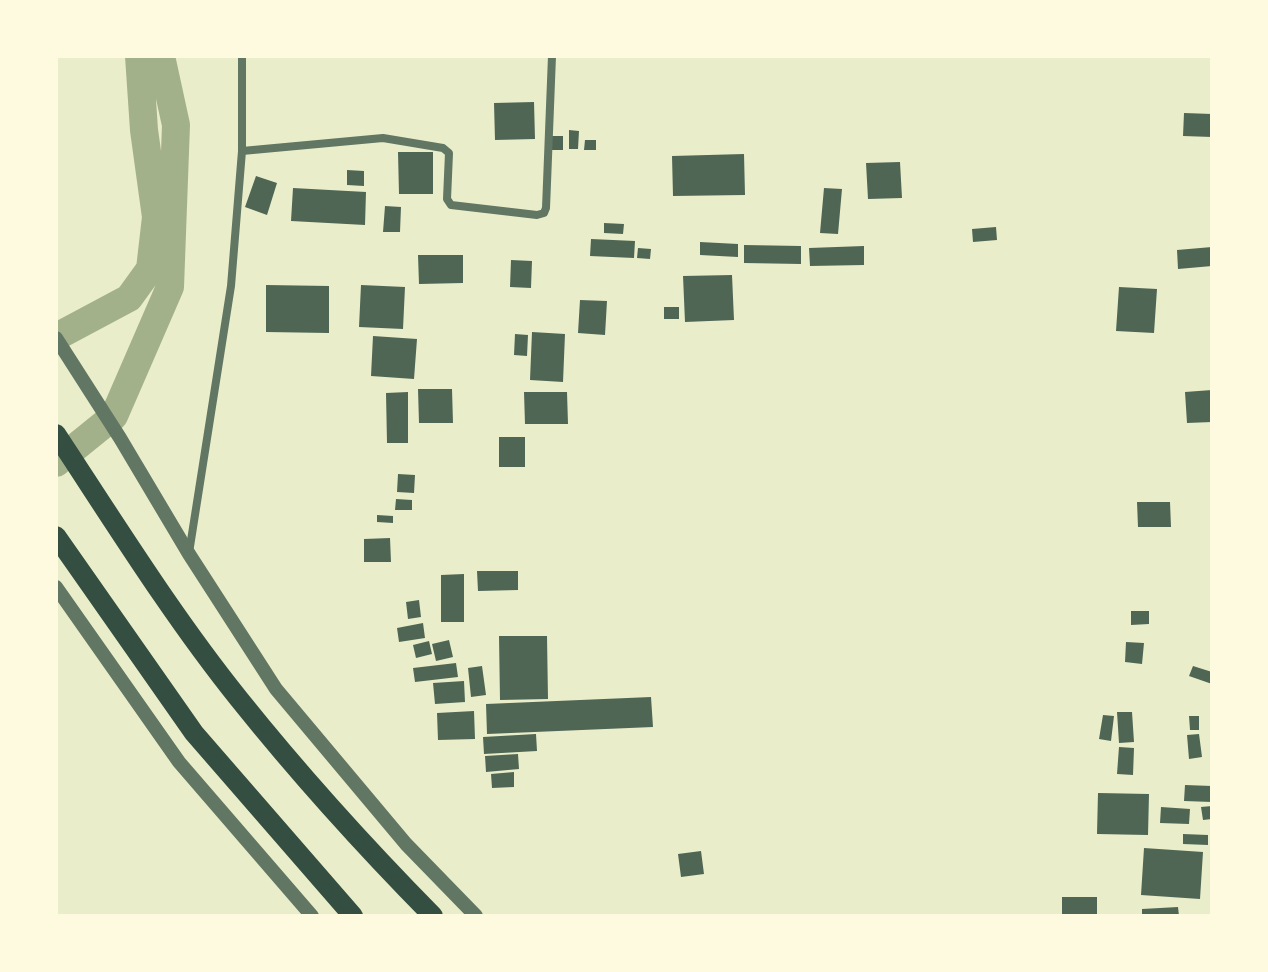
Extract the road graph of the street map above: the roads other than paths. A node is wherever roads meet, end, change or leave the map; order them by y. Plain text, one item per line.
1 (242, 56) edge
2 (552, 56) edge
3 (242, 151) junction
4 (56, 338) edge
5 (56, 434) edge
6 (56, 536) edge
7 (189, 554) junction
8 (57, 592) edge
9 (312, 916) edge
10 (353, 916) edge
11 (433, 916) edge
12 (476, 916) edge

1 - 3 street
2 - 3 street
3 - 7 street
4 - 7 street
5 - 11 highway
6 - 10 highway
7 - 12 street
8 - 9 street

